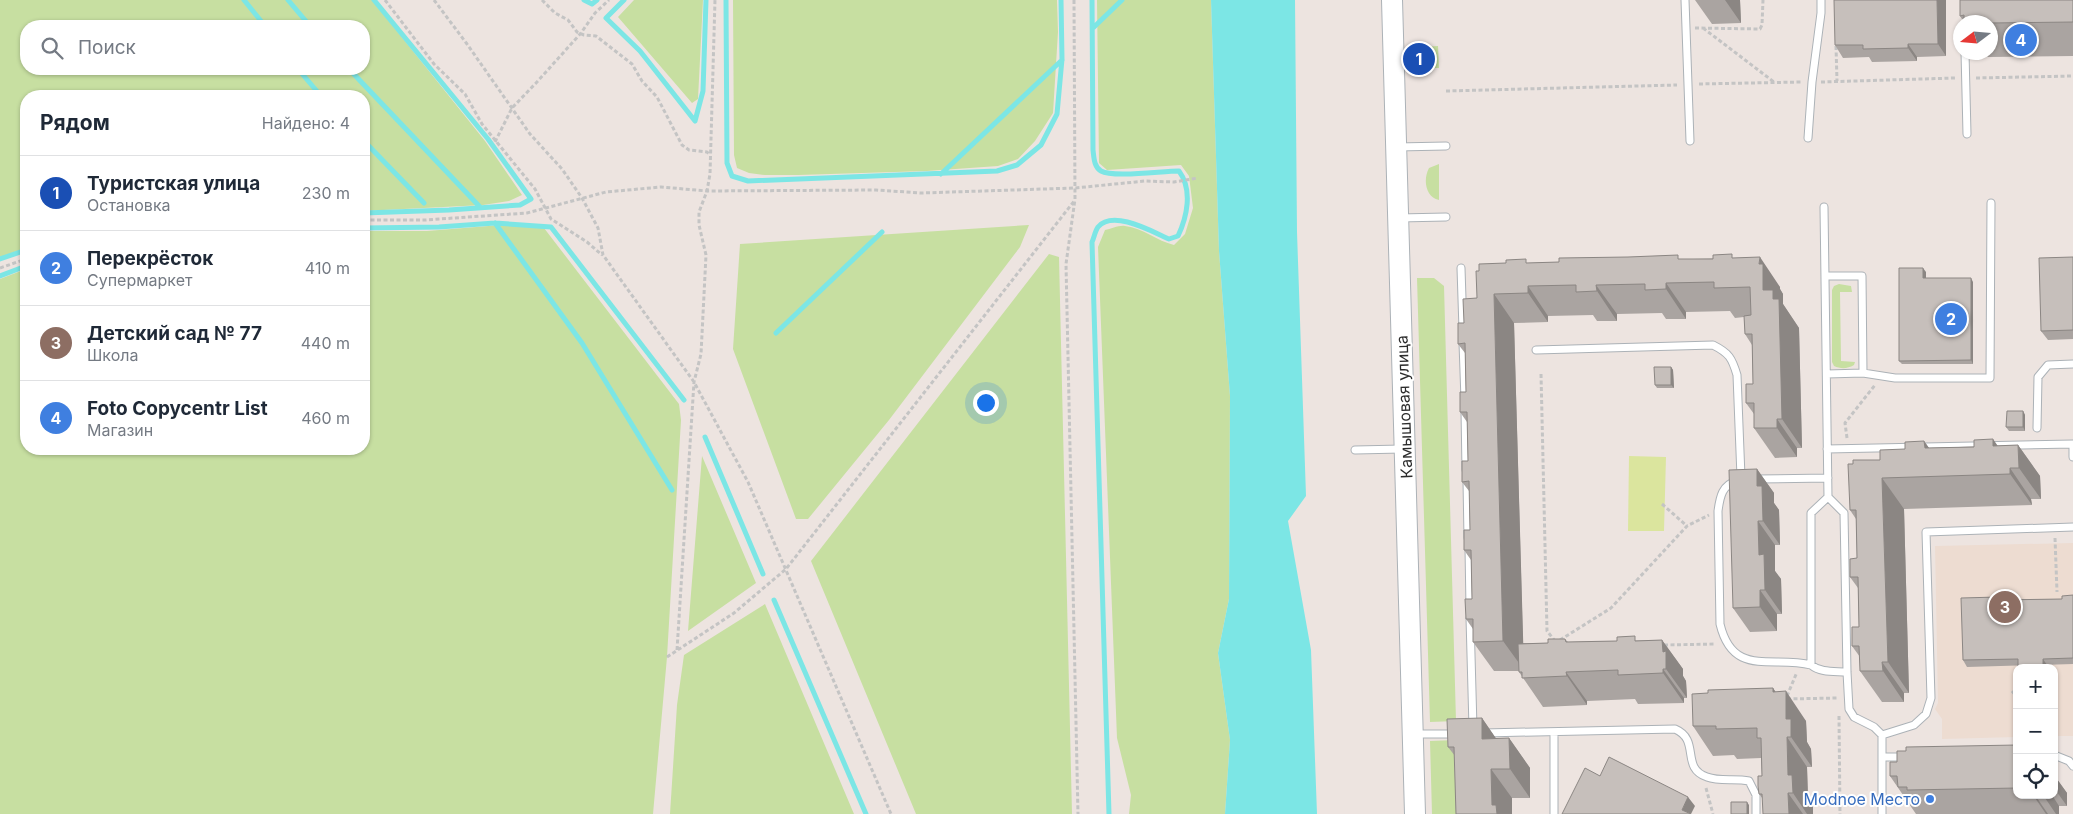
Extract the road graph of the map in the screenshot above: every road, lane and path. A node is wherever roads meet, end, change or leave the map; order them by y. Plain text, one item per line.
1 (385, 0) edge
2 (434, 0) edge
3 (542, 0) edge
4 (610, 0) edge
5 (715, 0) edge
6 (1074, 0) edge
7 (1392, 0) edge
8 (1685, 0) edge
9 (1763, 0) edge
10 (1821, 0) edge
11 (1694, 28) dead end
12 (1703, 28) junction
13 (580, 33) junction
14 (1836, 45) edge
15 (1965, 60) edge
16 (2073, 76) edge
17 (1965, 78) junction
18 (1837, 81) junction
19 (1812, 82) junction
20 (1774, 83) junction
21 (1688, 84) junction
22 (1446, 91) dead end
23 (512, 108) junction
24 (1967, 134) dead end
25 (1808, 138) dead end
26 (1690, 141) dead end
27 (495, 142) junction
28 (1446, 146) dead end
29 (1396, 147) junction
30 (710, 155) junction
31 (1198, 178) dead end
32 (1075, 188) junction
33 (707, 191) junction
34 (582, 198) junction
35 (1075, 199) junction
36 (1991, 203) dead end
37 (1824, 207) dead end
38 (545, 208) junction
39 (1446, 217) dead end
40 (1398, 218) junction
41 (370, 220) edge
42 (603, 255) junction
43 (20, 261) edge
44 (0, 268) edge
45 (1461, 268) dead end
46 (1825, 276) junction
47 (1536, 350) dead end
48 (2073, 364) edge
49 (1863, 373) junction
50 (1541, 374) dead end
51 (1827, 374) junction
52 (1882, 376) junction
53 (694, 382) junction
54 (1845, 423) dead end
55 (2037, 428) dead end
56 (2073, 444) edge
57 (1405, 449) junction
58 (1827, 449) junction
59 (1355, 450) dead end
60 (2073, 457) edge
61 (1828, 478) junction
62 (1741, 479) junction
63 (1828, 497) junction
64 (1662, 504) dead end
65 (1718, 511) junction
66 (1687, 526) junction
67 (2054, 527) junction
68 (2073, 527) edge
69 (786, 569) junction
70 (2057, 592) dead end
71 (1724, 639) junction
72 (1557, 643) junction
73 (1564, 644) edge
74 (1657, 646) edge
75 (677, 650) junction
76 (667, 657) dead end
77 (1800, 662) junction
78 (1811, 665) junction
79 (1847, 672) junction
80 (1554, 732) junction
81 (1474, 733) junction
82 (1413, 734) junction
83 (1882, 735) junction
84 (1882, 757) junction
85 (1909, 757) edge
86 (2058, 757) edge
87 (2073, 766) edge
88 (891, 814) edge
89 (1078, 814) edge
90 (1415, 814) edge
91 (1554, 814) edge
92 (1756, 814) edge
93 (1840, 814) edge
94 (1882, 814) edge

1 - 27 path
2 - 23 path
3 - 13 path
4 - 13 path
5 - 30 path
6 - 32 path
7 - 29 street, Камышовая улица
8 - 21 lane
9 - 12 path
10 - 19 lane
11 - 12 path
12 - 20 path
13 - 23 path
13 - 30 path
14 - 18 path
15 - 17 lane
16 - 17 path
17 - 18 path
17 - 24 lane
18 - 19 path
19 - 20 path
19 - 25 lane
20 - 21 path
21 - 22 path
21 - 26 lane
23 - 27 path
23 - 34 path
27 - 38 path
28 - 29 lane
29 - 40 street, Камышовая улица
30 - 33 path
31 - 32 path
32 - 33 path
32 - 35 path
33 - 34 path
33 - 53 path
34 - 38 path
34 - 42 path
35 - 69 path
35 - 89 path
36 - 52 lane
37 - 46 lane
38 - 41 path
38 - 42 path
39 - 40 lane
40 - 57 street, Камышовая улица
42 - 53 path
43 - 44 path
45 - 81 lane
46 - 49 lane
46 - 51 lane
47 - 62 lane
48 - 55 lane
49 - 51 lane
49 - 52 lane
50 - 72 path
51 - 58 lane
52 - 54 path
53 - 69 path
53 - 75 path
56 - 58 lane
56 - 60 lane
57 - 59 lane
57 - 82 street, Камышовая улица
58 - 61 lane
61 - 62 lane
61 - 63 lane
62 - 65 lane
63 - 78 lane
63 - 79 lane
64 - 66 path
65 - 66 path
65 - 71 lane
66 - 72 path
67 - 68 lane
67 - 70 path
67 - 83 lane
69 - 75 path
69 - 88 path
71 - 74 path
71 - 77 lane
72 - 73 path
75 - 76 path
77 - 78 lane
77 - 93 path
78 - 79 lane
79 - 83 lane
80 - 81 lane
80 - 91 lane
80 - 92 lane
81 - 82 lane
82 - 90 street, Камышовая улица
83 - 84 lane
84 - 85 lane
84 - 94 lane
86 - 87 lane

